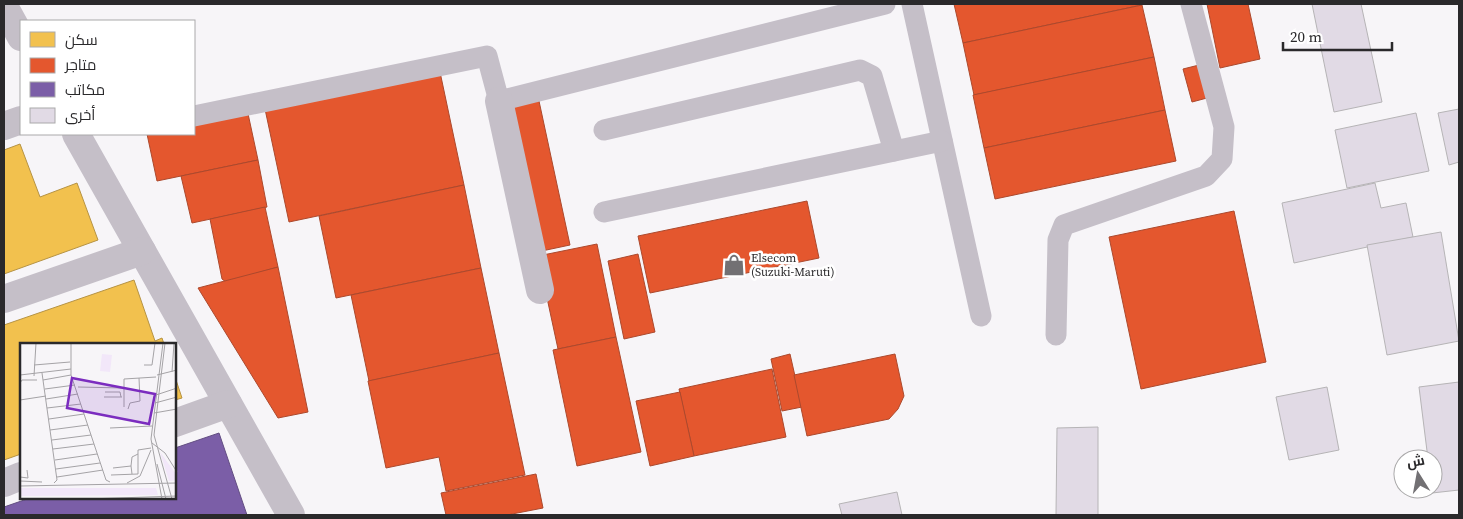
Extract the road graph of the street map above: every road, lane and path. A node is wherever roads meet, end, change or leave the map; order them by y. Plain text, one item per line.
1 (885, 4) edge
2 (912, 4) edge
3 (1191, 4) edge
4 (4, 6) edge
5 (20, 35) edge
6 (499, 101) junction
7 (195, 116) edge
8 (20, 120) edge
9 (4, 126) edge
10 (604, 130) dead end
11 (77, 135) edge
12 (942, 141) junction
13 (894, 151) junction
14 (604, 212) dead end
15 (142, 251) junction
16 (540, 290) dead end
17 (4, 299) edge
18 (981, 316) dead end
19 (1056, 335) dead end
20 (228, 404) junction
21 (176, 423) edge
22 (20, 476) edge
23 (4, 482) edge
24 (291, 515) edge

1 - 6 lane
2 - 12 lane
3 - 19 lane
4 - 5 street
6 - 7 lane
6 - 16 street
8 - 9 street
10 - 13 lane
11 - 15 street
12 - 13 lane
12 - 18 lane
13 - 14 lane
15 - 17 street
15 - 20 street
20 - 21 street
20 - 24 street
22 - 23 street

